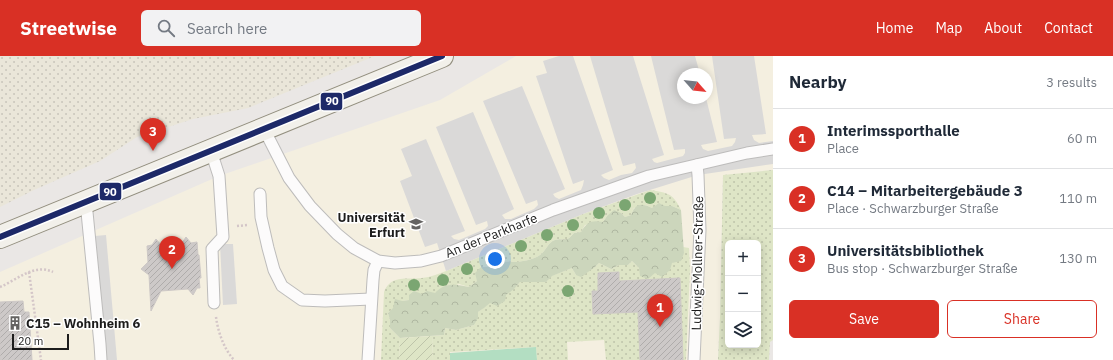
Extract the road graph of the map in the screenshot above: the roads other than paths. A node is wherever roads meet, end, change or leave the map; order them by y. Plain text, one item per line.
1 (442, 56) edge
2 (264, 129) junction
3 (773, 149) edge
4 (210, 151) junction
5 (697, 165) junction
6 (260, 194) dead end
7 (86, 202) junction
8 (0, 237) edge
9 (378, 261) junction
10 (371, 299) junction
11 (214, 303) road end
12 (101, 360) edge
13 (368, 360) edge
14 (694, 360) edge

1 - 2 street
2 - 4 street
2 - 9 lane, An der Parkharfe
3 - 5 lane, An der Parkharfe
4 - 7 street
4 - 11 lane
5 - 9 lane, An der Parkharfe
5 - 14 lane, Ludwig-Mollner-Straße
6 - 10 lane
7 - 8 street
7 - 12 lane
9 - 10 lane
10 - 13 lane

